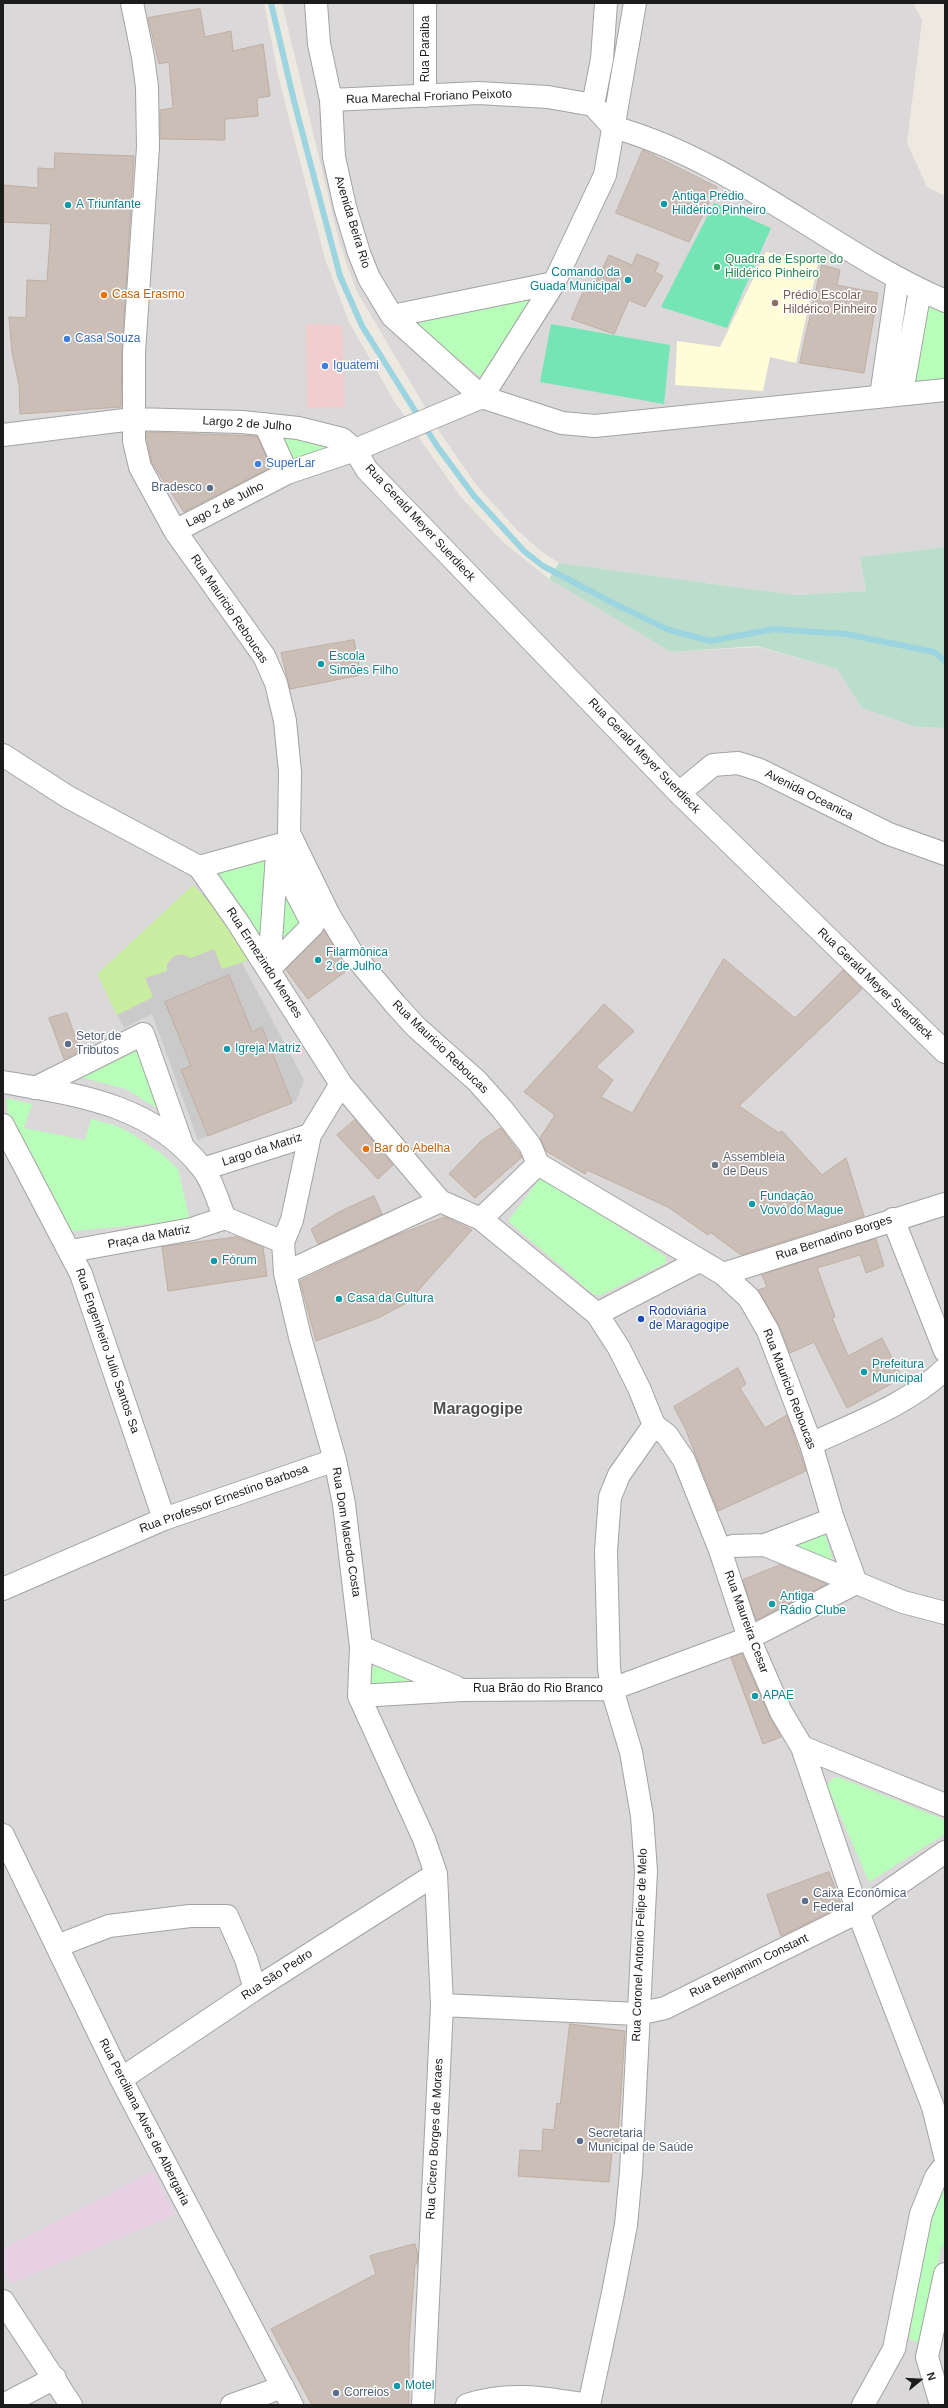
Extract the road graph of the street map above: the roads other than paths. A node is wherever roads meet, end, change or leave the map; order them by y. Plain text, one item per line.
1 (132, 3) edge
2 (316, 3) edge
3 (426, 3) edge
4 (606, 3) edge
5 (635, 3) edge
6 (425, 96) junction
7 (331, 100) junction
8 (593, 105) junction
9 (613, 127) junction
10 (898, 278) junction
11 (554, 283) junction
12 (920, 290) junction
13 (945, 301) edge
14 (392, 316) junction
15 (945, 390) edge
16 (892, 394) junction
17 (482, 397) junction
18 (133, 419) junction
19 (265, 424) junction
20 (3, 435) edge
21 (355, 450) junction
22 (286, 473) junction
23 (175, 531) junction
24 (3, 755) edge
25 (679, 793) junction
26 (282, 845) junction
27 (945, 854) edge
28 (199, 867) junction
29 (268, 969) junction
30 (945, 1052) edge
31 (3, 1082) edge
32 (341, 1084) junction
33 (35, 1088) junction
34 (3, 1125) edge
35 (310, 1135) junction
36 (184, 1150) junction
37 (538, 1164) junction
38 (203, 1169) junction
39 (440, 1201) junction
40 (945, 1204) edge
41 (225, 1218) junction
42 (481, 1219) junction
43 (893, 1219) junction
44 (283, 1242) junction
45 (71, 1251) junction
46 (699, 1261) junction
47 (285, 1273) junction
48 (723, 1274) junction
49 (597, 1314) junction
50 (945, 1351) edge
51 (945, 1369) edge
52 (654, 1425) junction
53 (811, 1444) junction
54 (335, 1460) junction
55 (164, 1519) junction
56 (833, 1519) junction
57 (765, 1545) junction
58 (720, 1550) junction
59 (856, 1582) junction
60 (3, 1589) edge
61 (945, 1613) edge
62 (749, 1638) junction
63 (362, 1647) junction
64 (612, 1689) junction
65 (462, 1690) junction
66 (359, 1696) junction
67 (802, 1747) junction
68 (945, 1805) edge
69 (3, 1835) edge
70 (945, 1852) edge
71 (436, 1874) junction
72 (858, 1912) junction
73 (56, 1946) junction
74 (254, 1988) junction
75 (442, 2005) junction
76 (637, 2014) junction
77 (121, 2079) junction
78 (945, 2156) edge
79 (945, 2165) edge
80 (945, 2274) edge
81 (3, 2301) edge
82 (894, 2349) junction
83 (927, 2357) junction
84 (55, 2378) junction
85 (287, 2396) edge
86 (4, 2405) edge
87 (71, 2405) edge
88 (232, 2405) edge
89 (423, 2405) edge
90 (466, 2405) edge
91 (588, 2405) edge
92 (863, 2405) edge
93 (941, 2405) edge

1 - 18 street, Rua Mauricio Reboucas
2 - 7 street, Avenida Beira Rio
3 - 6 street, Rua Paraiba
4 - 8 street
5 - 9 street
6 - 7 street, Rua Marechal Froriano Peixoto
6 - 8 street, Rua Marechal Froriano Peixoto
7 - 14 street, Avenida Beira Rio
8 - 9 street
9 - 10 street
9 - 11 street
10 - 12 street
10 - 16 street
11 - 14 street
11 - 17 street
12 - 13 street
12 - 16 street
14 - 17 street, Avenida Beira Rio
15 - 16 street
16 - 17 street
17 - 21 street, Lago 2 de Julho
18 - 19 street, Largo 2 de Julho
18 - 20 street, Largo 2 de Julho
18 - 23 street, Rua Mauricio Reboucas
19 - 21 street, Largo 2 de Julho
19 - 22 street
21 - 22 street, Lago 2 de Julho
21 - 25 street, Rua Gerald Meyer Suerdieck
22 - 23 street, Lago 2 de Julho
23 - 26 street, Rua Mauricio Reboucas
24 - 28 street, Rua Ermezindo Mendes
25 - 27 street, Avenida Oceanica
25 - 30 street, Rua Gerald Meyer Suerdieck
26 - 28 street
26 - 29 street
26 - 29 street
26 - 37 street, Rua Mauricio Reboucas
28 - 29 street, Rua Ermezindo Mendes
29 - 32 street, Rua Ermezindo Mendes
31 - 33 street
32 - 35 street, Largo da Matriz
32 - 39 street, Rua Ermezindo Mendes
33 - 36 street
33 - 36 street
34 - 45 street, Rua Engenheiro Julio Santos Sa
35 - 38 street, Largo da Matriz
35 - 44 street
36 - 38 street
37 - 42 street
37 - 46 street, Rua Mauricio Reboucas
38 - 41 street
39 - 42 street, Rua Ermezindo Mendes
39 - 47 street
40 - 43 street, Rua Bernadino Borges
41 - 44 street
41 - 45 street, Praça da Matriz
42 - 49 street, Rua Ermezindo Mendes
43 - 48 street, Rua Bernadino Borges
43 - 50 street
44 - 47 street, Rua Dom Macedo Costa
45 - 55 street, Rua Engenheiro Julio Santos Sa
46 - 48 street, Rua Mauricio Reboucas
46 - 49 street
47 - 54 street, Rua Dom Macedo Costa
48 - 53 street, Rua Mauricio Reboucas
49 - 52 street, Rua Ermezindo Mendes
51 - 53 street
52 - 58 street, Rua Maureira Cesar
52 - 64 street, Rua Coronel Antonio Felipe de Melo
53 - 56 street, Rua Mauricio Reboucas
54 - 55 street, Rua Professor Ernestino Barbosa
54 - 63 street, Rua Dom Macedo Costa
55 - 60 street, Rua Professor Ernestino Barbosa
56 - 57 street
56 - 59 street, Rua Mauricio Reboucas
57 - 58 street
57 - 59 street
58 - 62 street, Rua Maureira Cesar
59 - 61 street
59 - 62 street, Rua Brão do Rio Branco
62 - 64 street, Rua Brão do Rio Branco
62 - 67 street, Rua Maureira Cesar
63 - 65 street, Rua Brão do Rio Branco
63 - 66 street, Rua Dom Macedo Costa
64 - 65 street, Rua Brão do Rio Branco
64 - 76 street, Rua Coronel Antonio Felipe de Melo
65 - 66 street, Rua Brão do Rio Branco
66 - 71 street, Rua Dom Macedo Costa
67 - 68 street
67 - 72 street, Rua Maureira Cesar
69 - 73 street, Rua Perciliana Alves de Albergaria
70 - 72 street, Rua Benjamim Constant
71 - 74 street, Rua São Pedro
71 - 75 street, Rua Cicero Borges de Moraes
72 - 76 street, Rua Benjamim Constant
72 - 78 street, Rua Maureira Cesar
73 - 74 street
73 - 77 street, Rua Perciliana Alves de Albergaria
74 - 77 street, Rua São Pedro
75 - 76 street, Rua Benjamim Constant
75 - 89 street, Rua Cicero Borges de Moraes
76 - 91 street, Rua Coronel Antonio Felipe de Melo
77 - 85 street, Rua Perciliana Alves de Albergaria
79 - 82 street
80 - 83 street
81 - 84 street
82 - 83 street
82 - 92 street
83 - 93 street
84 - 86 street
84 - 87 street
85 - 88 street
90 - 91 street

